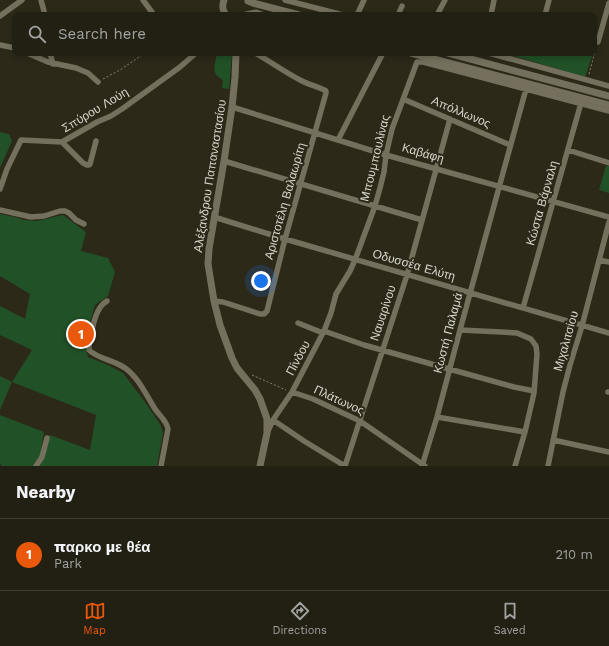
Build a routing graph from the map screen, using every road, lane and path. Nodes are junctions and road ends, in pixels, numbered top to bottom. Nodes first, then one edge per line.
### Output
1 (22, 0) edge
2 (42, 0) edge
3 (143, 0) edge
4 (224, 0) edge
5 (285, 0) edge
6 (364, 0) edge
7 (445, 0) edge
8 (494, 0) edge
9 (549, 0) edge
10 (248, 1) edge
11 (297, 1) edge
12 (609, 3) edge
13 (402, 6) dead end
14 (44, 12) edge
15 (152, 12) edge
16 (225, 12) edge
17 (247, 12) edge
18 (288, 12) edge
19 (333, 12) edge
20 (358, 12) edge
21 (399, 12) edge
22 (439, 12) edge
23 (492, 12) edge
24 (546, 12) edge
25 (0, 16) edge
26 (598, 42) joint
27 (0, 45) edge
28 (597, 45) edge
29 (12, 47) edge
30 (32, 56) edge
31 (51, 56) edge
32 (141, 56) edge
33 (193, 56) edge
34 (236, 56) edge
35 (260, 56) edge
36 (381, 56) edge
37 (423, 56) edge
38 (459, 56) edge
39 (500, 56) edge
40 (594, 56) edge
41 (53, 64) junction
42 (587, 80) junction
43 (98, 82) joint
44 (609, 86) edge
45 (526, 89) junction
46 (609, 96) edge
47 (403, 99) junction
48 (580, 103) junction
49 (609, 105) edge
50 (232, 107) junction
51 (609, 111) edge
52 (450, 119) junction
53 (315, 133) junction
54 (338, 140) junction
55 (96, 141) dead end
56 (62, 142) junction
57 (510, 145) junction
58 (568, 150) junction
59 (386, 154) junction
60 (224, 161) junction
61 (609, 163) edge
62 (436, 169) junction
63 (300, 184) junction
64 (499, 186) junction
65 (0, 188) edge
66 (553, 201) junction
67 (375, 206) junction
68 (0, 210) edge
69 (214, 217) junction
70 (609, 217) edge
71 (422, 220) junction
72 (609, 222) edge
73 (84, 224) dead end
74 (285, 239) junction
75 (355, 260) junction
76 (599, 260) junction
77 (609, 262) edge
78 (407, 275) junction
79 (470, 293) junction
80 (107, 301) dead end
81 (214, 301) junction
82 (524, 308) junction
83 (298, 323) dead end
84 (582, 326) junction
85 (460, 330) junction
86 (324, 332) junction
87 (609, 333) edge
88 (383, 350) junction
89 (449, 369) junction
90 (248, 374) dead end
91 (534, 391) junction
92 (292, 392) junction
93 (437, 417) junction
94 (273, 420) junction
95 (360, 421) junction
96 (525, 432) junction
97 (267, 433) junction
98 (47, 438) dead end
99 (552, 440) junction
100 (609, 452) edge
101 (36, 466) edge
102 (162, 466) edge
103 (260, 466) edge
104 (345, 466) edge
105 (423, 466) edge
106 (515, 466) edge
107 (548, 466) edge

1 - 25 street
2 - 14 street
3 - 15 street
4 - 16 street
5 - 11 street
6 - 20 street
7 - 22 street
8 - 23 street
9 - 24 street
10 - 17 street
10 - 18 street
11 - 19 street
12 - 26 street
13 - 21 street
26 - 28 path
27 - 29 street
30 - 41 street, Σπύρου Λούη
31 - 41 street
32 - 43 path
33 - 56 street, Σπύρου Λούη
34 - 50 street, Αλέξανδρου Παπαναστασίου
35 - 53 street, Αριστοτέλη Βαλαωρίτη
36 - 54 street
37 - 49 street
38 - 46 street
39 - 42 street
40 - 42 path
41 - 43 street, Σπύρου Λούη
42 - 44 street
45 - 47 street, Μπουμπουλίνας
45 - 48 street
45 - 57 street, Κωστή Παλαμά
47 - 52 street, Απόλλωνος
47 - 59 street, Μπουμπουλίνας
48 - 51 street
48 - 58 street, Κώστα Βάρναλη
50 - 53 street, Καβάφη
50 - 60 street, Αλέξανδρου Παπαναστασίου
52 - 57 street, Απόλλωνος
52 - 62 street, Ναυαρίνου
53 - 54 street, Καβάφη
53 - 63 street, Αριστοτέλη Βαλαωρίτη
54 - 59 street, Καβάφη
55 - 56 street
56 - 65 street
57 - 64 street, Κωστή Παλαμά
58 - 61 street
58 - 66 street, Κώστα Βάρναλη
59 - 62 street, Καβάφη
59 - 67 street, Μπουμπουλίνας
60 - 63 street
60 - 69 street, Αλέξανδρου Παπαναστασίου
62 - 64 street, Καβάφη
62 - 71 street, Ναυαρίνου
63 - 67 street
63 - 74 street, Αριστοτέλη Βαλαωρίτη
64 - 66 street, Καβάφη
64 - 79 street, Κωστή Παλαμά
66 - 70 street, Καβάφη
66 - 82 street, Κώστα Βάρναλη
67 - 71 street
67 - 75 street, Μπουμπουλίνας
68 - 73 street
69 - 74 street, Οδυσσέα Ελύτη
69 - 81 street, Αλέξανδρου Παπαναστασίου
71 - 78 street, Ναυαρίνου
72 - 76 street, Μιχαλιτσίου
74 - 75 street, Οδυσσέα Ελύτη
74 - 81 street, Αριστοτέλη Βαλαωρίτη
75 - 78 street, Οδυσσέα Ελύτη
75 - 86 street, Πίνδου
76 - 77 street
76 - 84 street, Μιχαλιτσίου
78 - 79 street, Οδυσσέα Ελύτη
78 - 88 street, Ναυαρίνου
79 - 82 street, Οδυσσέα Ελύτη
79 - 85 street, Κωστή Παλαμά
80 - 102 street
81 - 97 street, Αλέξανδρου Παπαναστασίου
82 - 84 street, Οδυσσέα Ελύτη
83 - 86 street
84 - 87 street, Οδυσσέα Ελύτη
84 - 99 street, Μιχαλιτσίου
85 - 89 street, Κωστή Παλαμά
85 - 91 street
86 - 88 street
86 - 92 street, Πίνδου
88 - 89 street
88 - 95 street, Ναυαρίνου
89 - 91 street
89 - 93 street, Κωστή Παλαμά
90 - 92 path
91 - 96 street
92 - 94 street, Πίνδου
92 - 95 street, Πλάτωνος
93 - 96 street
93 - 105 street, Κωστή Παλαμά
94 - 97 street, Πίνδου
94 - 104 street
95 - 104 street, Ναυαρίνου
95 - 105 street, Πλάτωνος
96 - 106 street
97 - 103 street, Πίνδου
98 - 101 street
99 - 100 street
99 - 107 street, Μιχαλιτσίου

